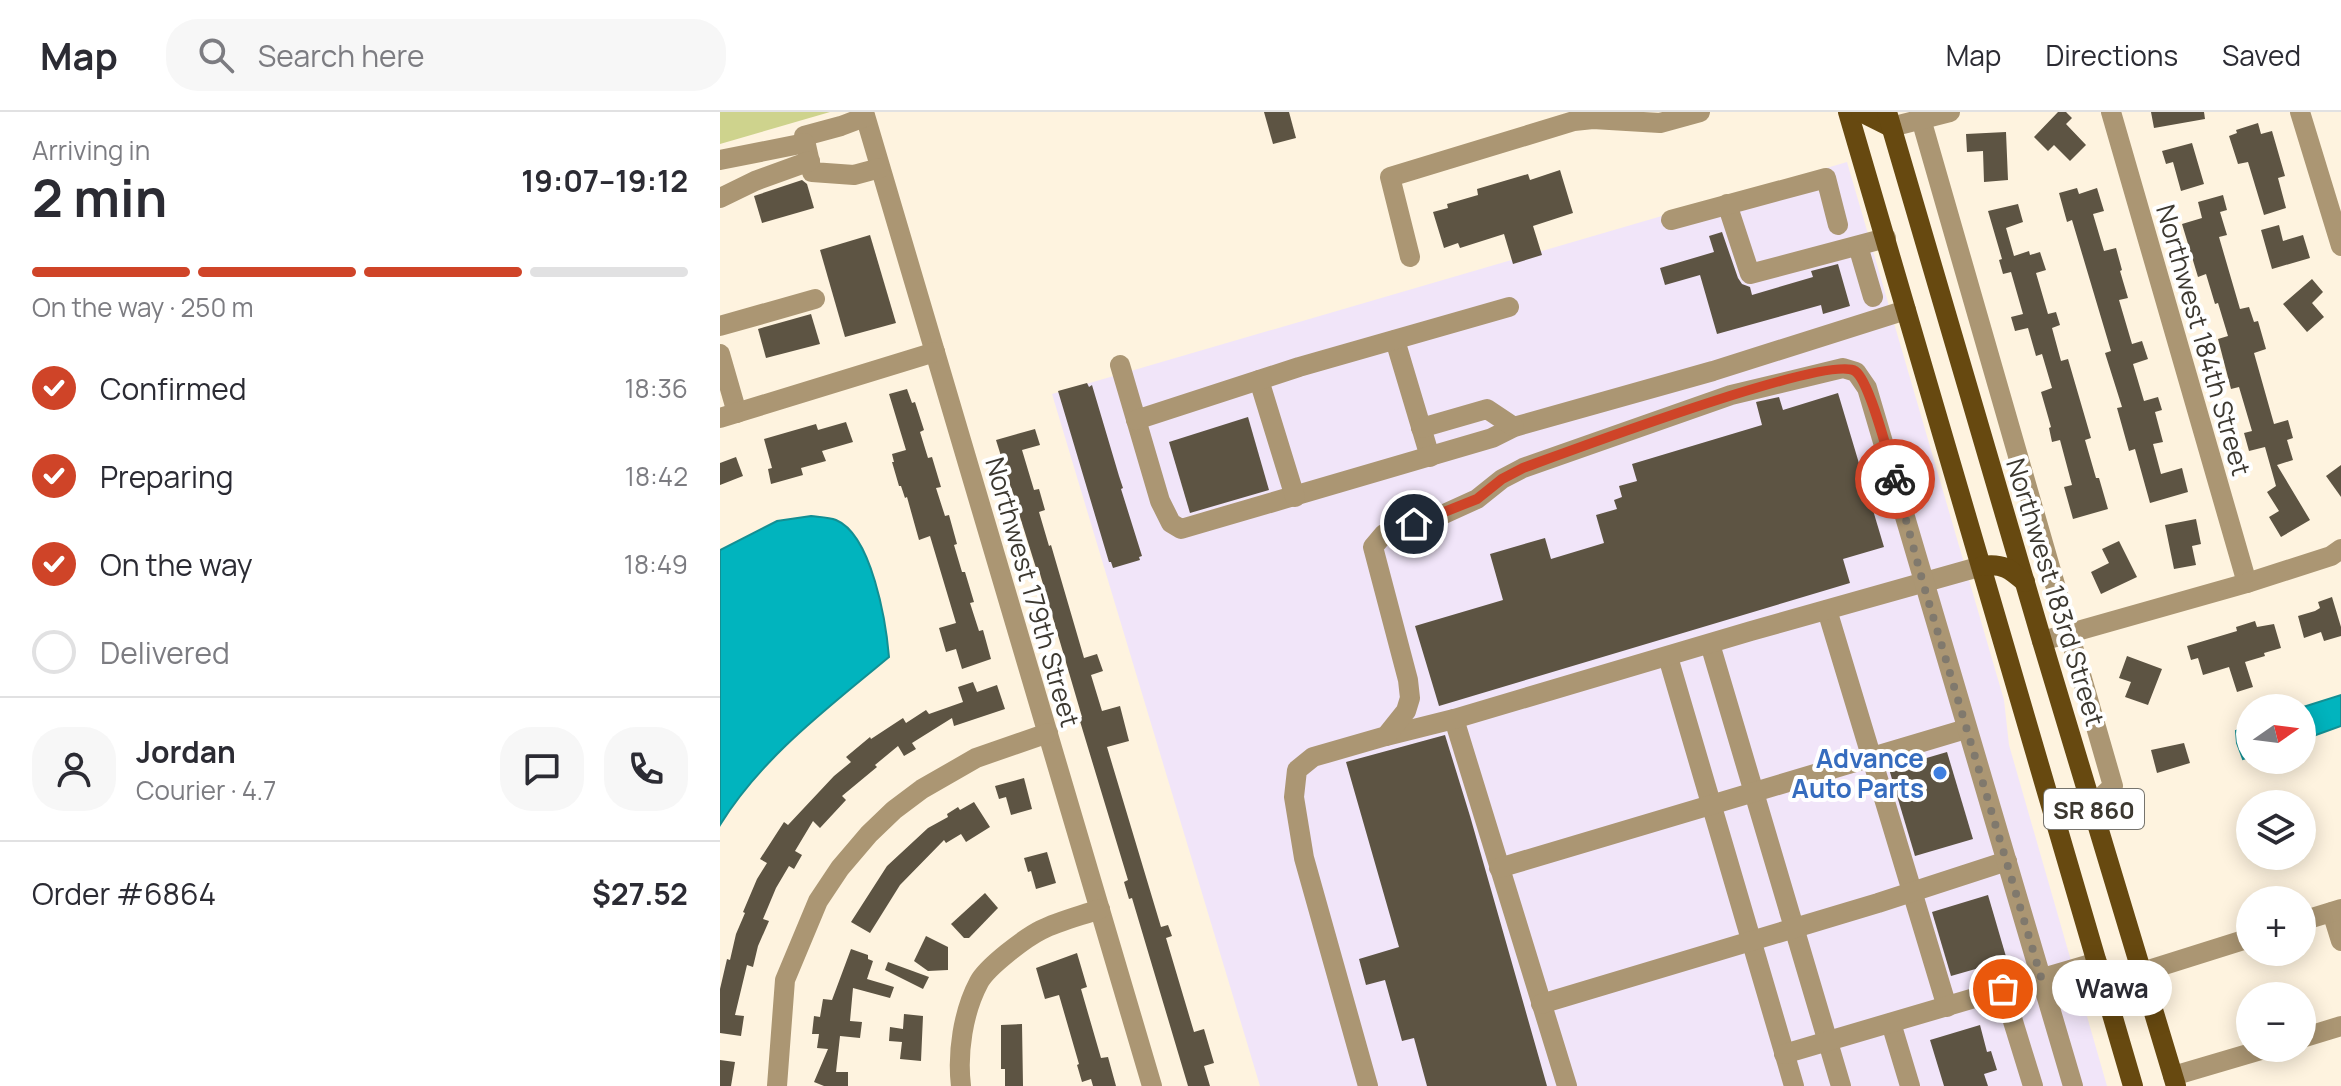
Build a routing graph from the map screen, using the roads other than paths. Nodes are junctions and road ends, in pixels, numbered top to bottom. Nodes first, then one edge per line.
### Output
1 (1700, 112) edge
2 (1848, 112) edge
3 (1861, 112) edge
4 (1950, 112) edge
5 (2111, 112) edge
6 (2300, 112) edge
7 (864, 114) edge
8 (1920, 116) edge
9 (1889, 120) edge
10 (808, 152) junction
11 (720, 160) edge
12 (880, 168) junction
13 (720, 198) edge
14 (1727, 204) junction
15 (1671, 220) dead end
16 (1838, 225) dead end
17 (1886, 238) junction
18 (1858, 246) junction
19 (2341, 246) edge
20 (1410, 257) dead end
21 (1873, 297) dead end
22 (815, 299) dead end
23 (1509, 307) dead end
24 (1906, 310) junction
25 (720, 326) edge
26 (1395, 340) junction
27 (935, 352) junction
28 (720, 354) edge
29 (1120, 365) dead end
30 (1259, 380) junction
31 (728, 416) edge
32 (1136, 420) junction
33 (1514, 427) junction
34 (1426, 443) junction
35 (1295, 497) junction
36 (2341, 549) edge
37 (1982, 566) junction
38 (2025, 582) junction
39 (1923, 583) junction
40 (2247, 583) junction
41 (1827, 610) junction
42 (2070, 633) junction
43 (2042, 641) junction
44 (1710, 644) junction
45 (1668, 657) junction
46 (1454, 719) junction
47 (1966, 729) junction
48 (1048, 733) junction
49 (1386, 736) junction
50 (1871, 756) junction
51 (1753, 791) junction
52 (1711, 804) junction
53 (2093, 805) junction
54 (2007, 861) junction
55 (1499, 868) junction
56 (1912, 891) junction
57 (1100, 909) junction
58 (2336, 910) edge
59 (2316, 916) edge
60 (1794, 927) junction
61 (1752, 941) junction
62 (2341, 941) edge
63 (2236, 942) edge
64 (2097, 962) junction
65 (2142, 972) junction
66 (2041, 977) junction
67 (2003, 989) junction
68 (1541, 1004) junction
69 (1947, 1007) junction
70 (1891, 1023) junction
71 (2341, 1026) edge
72 (2316, 1034) edge
73 (1828, 1042) junction
74 (1784, 1054) junction
75 (2236, 1059) edge
76 (2174, 1081) edge
77 (777, 1086) edge
78 (961, 1086) edge
79 (1152, 1086) edge
80 (1368, 1086) edge
81 (1567, 1086) edge
82 (1794, 1086) edge
83 (1841, 1086) edge
84 (1910, 1086) edge
85 (2033, 1086) edge
86 (2073, 1086) edge
87 (2133, 1086) edge

1 - 20 street
2 - 17 main road, SR 860
3 - 9 main road
4 - 8 street
5 - 40 street, Northwest 184th Street
6 - 19 street
7 - 10 street
7 - 12 street, Northwest 179th Street
8 - 9 street
8 - 42 street
9 - 38 main road, Northwest 183rd Street / SR 860
10 - 11 street
10 - 12 street
10 - 13 street
12 - 27 street, Northwest 179th Street
14 - 15 street
14 - 16 street
14 - 18 street
17 - 18 street
17 - 24 main road, SR 860
18 - 21 street
22 - 25 street
23 - 26 street
24 - 33 street
24 - 37 main road, SR 860
26 - 30 street
26 - 34 street
27 - 31 street
27 - 48 street, Northwest 179th Street
28 - 31 street
29 - 32 street
30 - 32 street
30 - 35 street
32 - 35 street
33 - 34 street
33 - 34 street
34 - 35 street
36 - 40 street
37 - 38 main road
37 - 39 street
37 - 64 main road, SR 860
38 - 43 main road, Northwest 183rd Street / SR 860
39 - 41 street
39 - 47 street
39 - 49 street
40 - 42 street
41 - 44 street
41 - 50 street
42 - 43 street
42 - 53 street
43 - 53 main road, Northwest 183rd Street / SR 860
44 - 45 street
44 - 51 street
45 - 46 street
45 - 52 street
46 - 49 street
46 - 55 street
47 - 50 street
47 - 54 street
48 - 57 street, Northwest 179th Street
48 - 77 street
49 - 80 street
50 - 51 street
50 - 56 street
51 - 52 street
51 - 60 street
52 - 55 street
52 - 61 street
53 - 65 main road, Northwest 183rd Street / SR 860
54 - 56 street
54 - 66 street
55 - 68 street
56 - 60 street
56 - 69 street
57 - 78 street
57 - 79 street, Northwest 179th Street
58 - 59 street
58 - 62 street
60 - 61 street
60 - 73 street
61 - 68 street
61 - 74 street
63 - 65 street
64 - 66 street
64 - 87 main road, SR 860
65 - 76 main road, Northwest 183rd Street / SR 860
66 - 67 street
66 - 86 street
67 - 69 street
67 - 85 street
68 - 81 street
69 - 70 street
70 - 73 street
70 - 84 street
71 - 72 street
73 - 74 street
73 - 83 street
74 - 82 street
75 - 76 street

